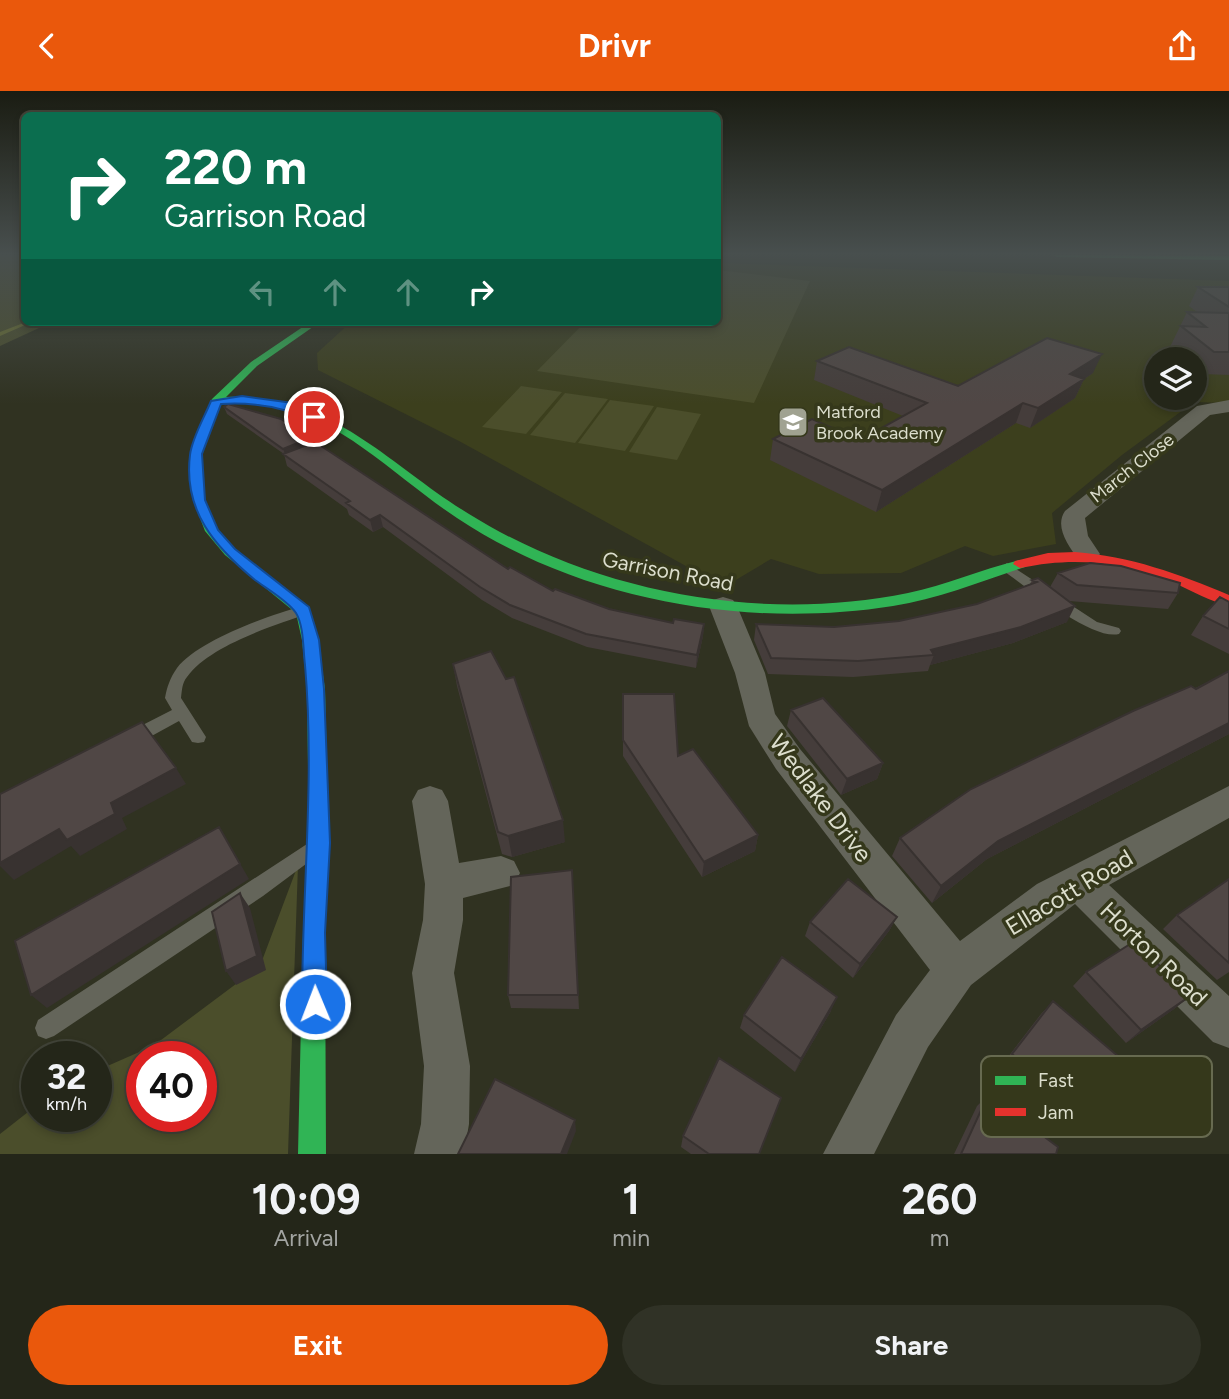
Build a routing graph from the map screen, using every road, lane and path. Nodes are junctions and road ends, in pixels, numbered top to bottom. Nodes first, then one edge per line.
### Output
1 (310, 326) edge
2 (216, 401) junction
3 (1229, 406) edge
4 (1087, 554) junction
5 (1007, 567) junction
6 (1229, 601) edge
7 (723, 606) junction
8 (303, 611) junction
9 (1114, 631) dead end
10 (182, 712) junction
11 (198, 737) dead end
12 (117, 746) edge
13 (430, 801) dead end
14 (1229, 801) edge
15 (319, 843) junction
16 (501, 873) dead end
17 (1079, 882) junction
18 (444, 884) junction
19 (956, 970) junction
20 (1229, 1026) edge
21 (46, 1028) dead end
22 (312, 1154) edge
23 (439, 1154) edge
24 (848, 1154) edge

1 - 2 main road
2 - 7 main road, Garrison Road
2 - 8 main road
3 - 4 street, March Close
4 - 5 main road, Garrison Road
4 - 6 main road, Garrison Road
5 - 7 main road, Garrison Road
5 - 9 lane
7 - 19 street, Wedlake Drive
8 - 10 lane
8 - 15 main road
10 - 11 lane
10 - 12 lane
13 - 18 street
14 - 17 street, Ellacott Road
15 - 21 lane
15 - 22 main road
16 - 18 street
17 - 19 street, Ellacott Road
17 - 20 street, Horton Road
18 - 23 street
19 - 24 street, Ellacott Road

